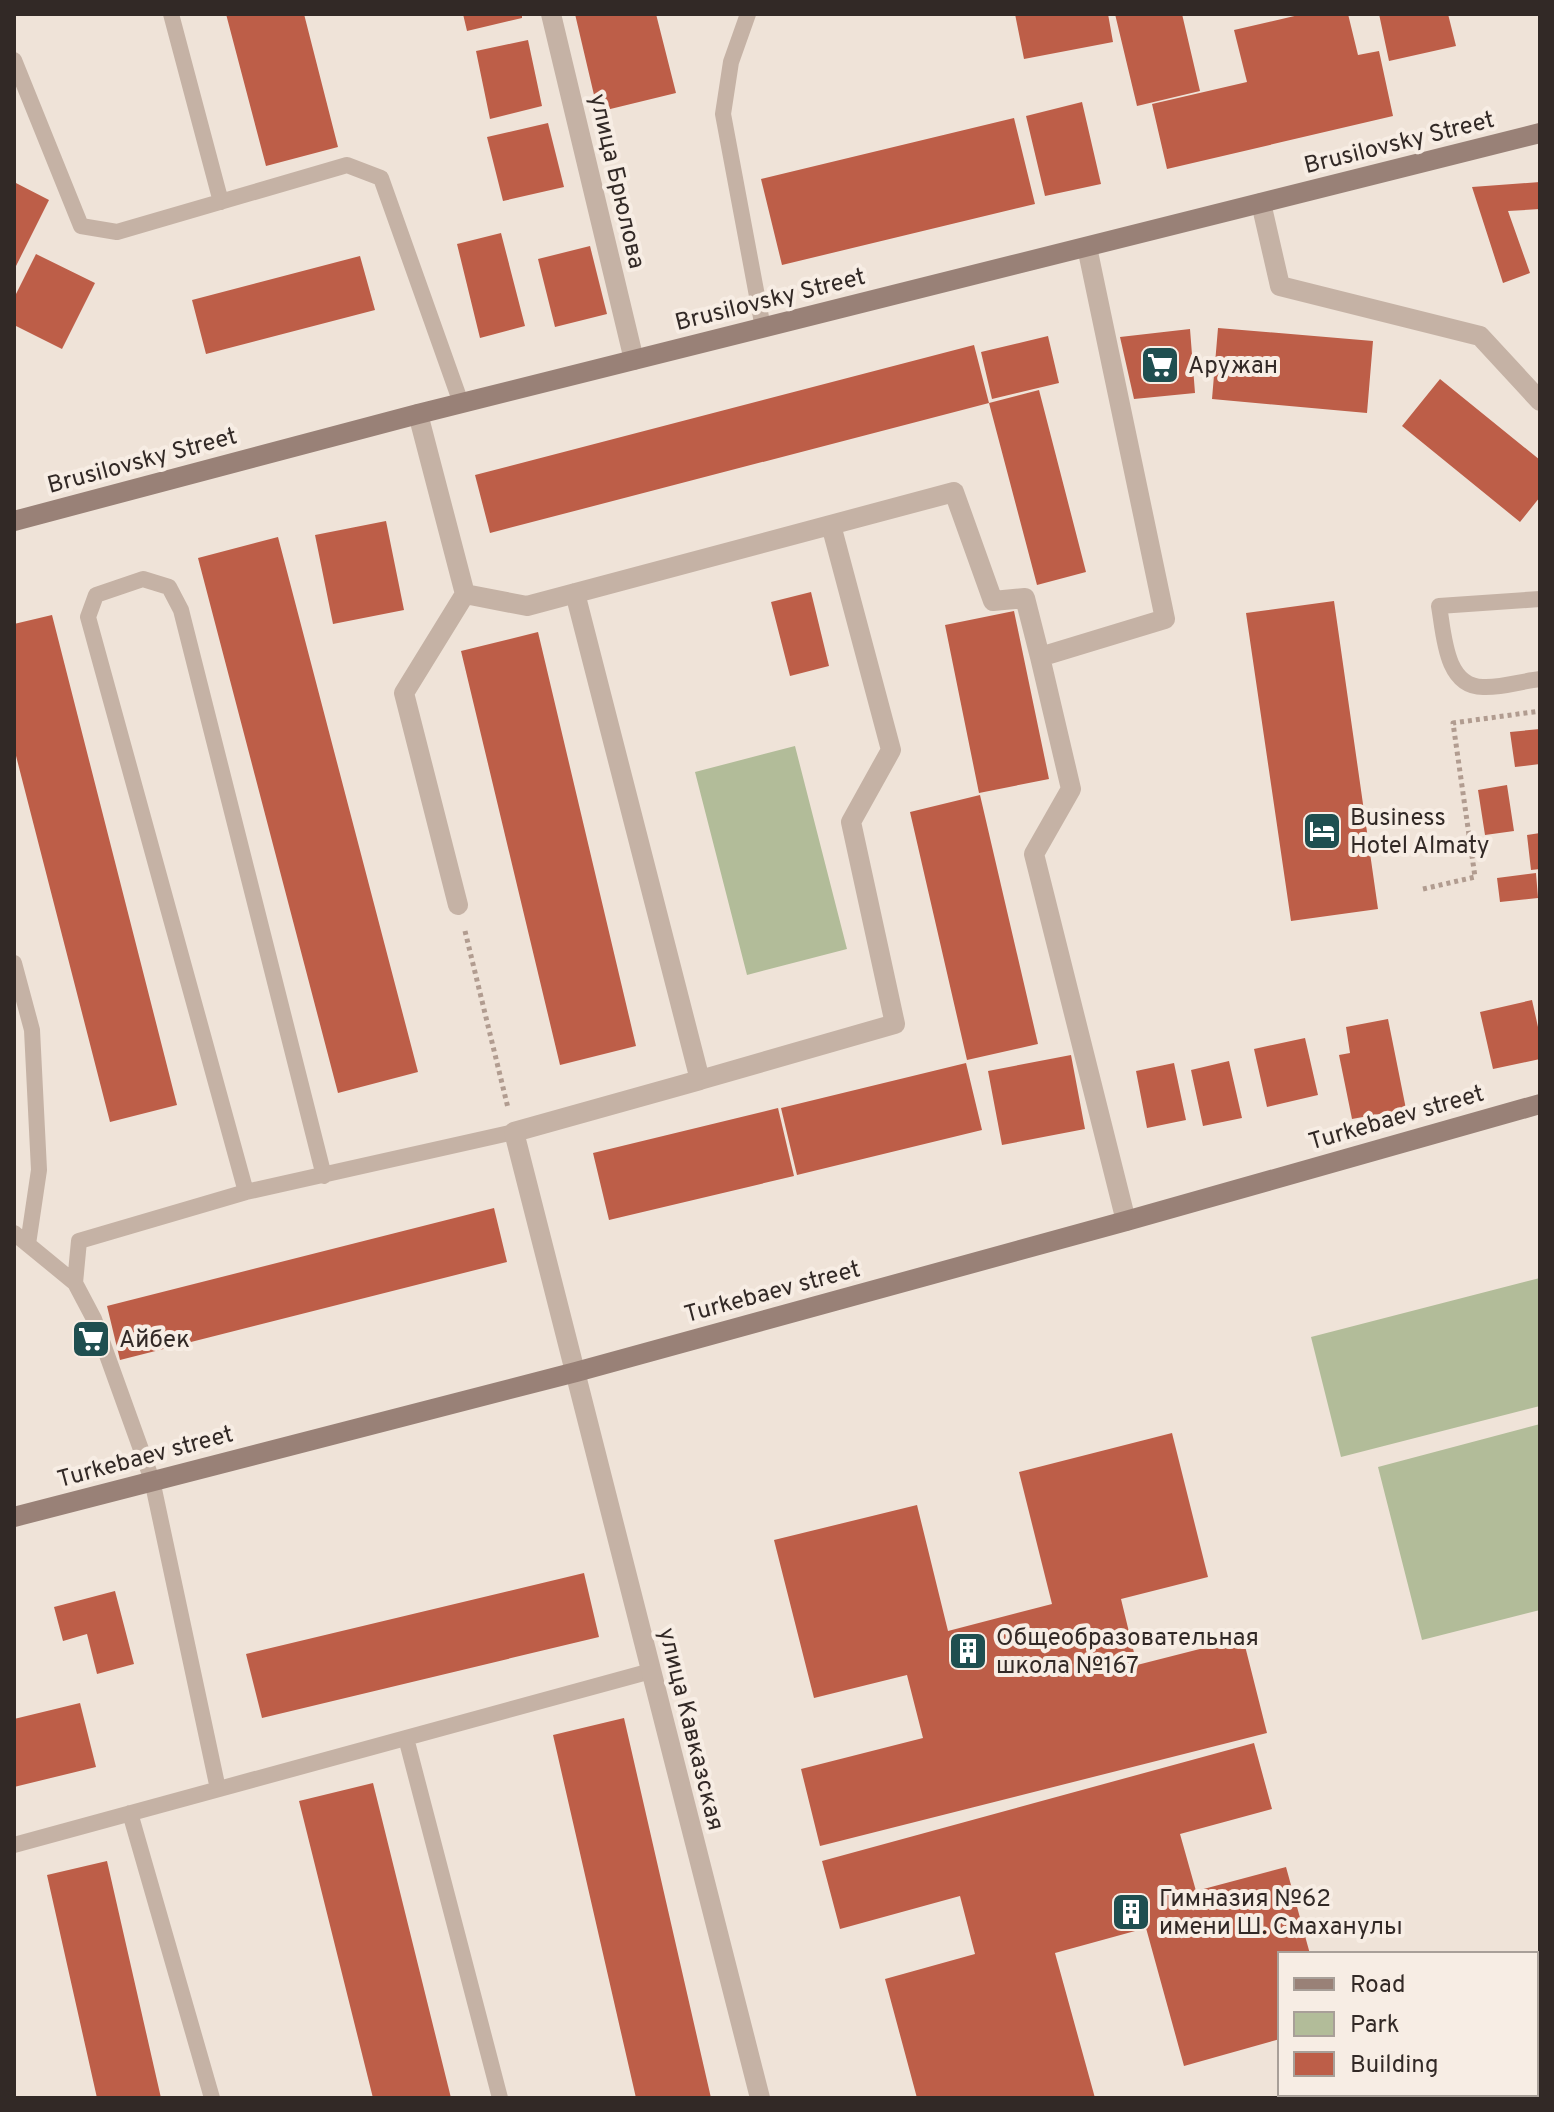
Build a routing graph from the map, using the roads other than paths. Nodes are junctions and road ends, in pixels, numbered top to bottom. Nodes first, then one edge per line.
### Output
1 (171, 14) edge
2 (551, 14) edge
3 (748, 14) edge
4 (14, 60) edge
5 (1540, 133) edge
6 (221, 202) junction
7 (1261, 203) junction
8 (1087, 247) junction
9 (763, 328) junction
10 (634, 360) junction
11 (1540, 401) edge
12 (461, 403) junction
13 (418, 414) junction
14 (14, 521) edge
15 (831, 525) junction
16 (575, 593) junction
17 (465, 594) junction
18 (1540, 599) edge
19 (1040, 657) junction
20 (1540, 679) edge
21 (458, 905) road end
22 (14, 963) edge
23 (700, 1080) junction
24 (1540, 1104) edge
25 (514, 1132) junction
26 (324, 1176) junction
27 (246, 1192) junction
28 (1126, 1221) junction
29 (14, 1233) edge
30 (28, 1244) junction
31 (75, 1283) junction
32 (576, 1372) junction
33 (152, 1480) junction
34 (14, 1517) edge
35 (651, 1671) junction
36 (406, 1738) junction
37 (218, 1789) junction
38 (130, 1813) junction
39 (14, 1845) edge
40 (212, 2098) edge
41 (500, 2098) edge
42 (760, 2098) edge

1 - 6 lane
2 - 10 street, улица Брюлова
3 - 9 lane
4 - 6 lane
5 - 7 street, Brusilovsky Street
6 - 12 lane
7 - 8 street, Brusilovsky Street
7 - 11 street
8 - 9 street, Brusilovsky Street
8 - 19 street
9 - 10 street, Brusilovsky Street
10 - 12 street, Brusilovsky Street
12 - 13 street, Brusilovsky Street
13 - 14 street, Brusilovsky Street
13 - 17 street
15 - 16 street
15 - 19 street
15 - 23 street
16 - 17 street
16 - 23 street
17 - 21 street
18 - 20 lane
19 - 28 street
22 - 30 lane
23 - 25 street
24 - 28 street, Turkebaev street
25 - 26 lane
25 - 32 street, улица Кавказская
26 - 27 lane
26 - 27 lane
27 - 31 lane
28 - 32 street, Turkebaev street
29 - 30 lane
30 - 31 lane
31 - 33 lane
32 - 33 street, Turkebaev street
32 - 35 street, улица Кавказская
33 - 34 street, Turkebaev street
33 - 37 lane
35 - 36 lane
35 - 42 street, улица Кавказская
36 - 37 lane
36 - 41 lane
37 - 38 lane
38 - 39 lane
38 - 40 lane

